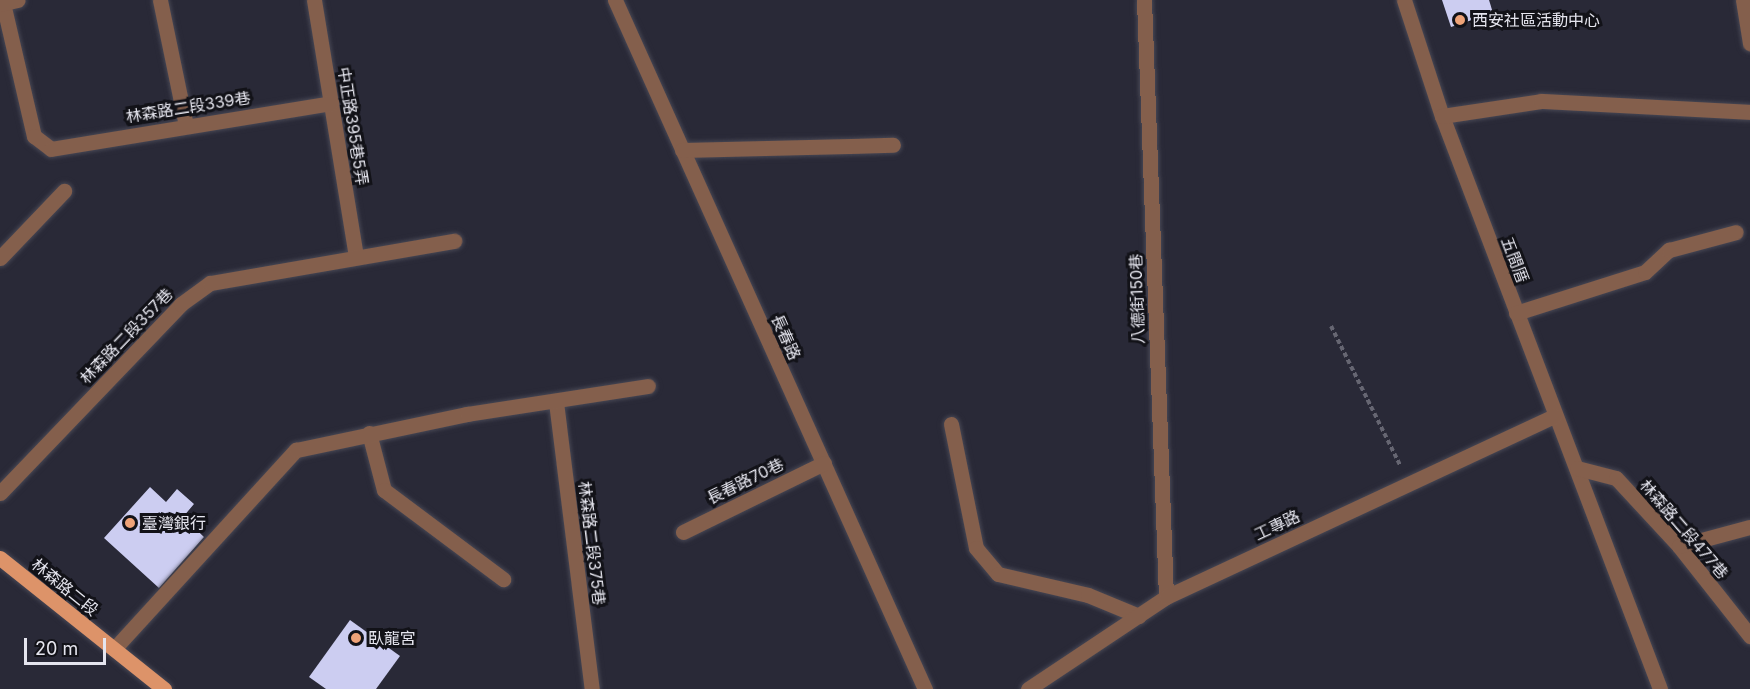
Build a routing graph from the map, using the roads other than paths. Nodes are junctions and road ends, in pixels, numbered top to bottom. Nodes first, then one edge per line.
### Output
1 (160, 0) edge
2 (315, 0) edge
3 (615, 0) edge
4 (1143, 0) edge
5 (1404, 0) edge
6 (1743, 0) edge
7 (7, 2) edge
8 (1750, 43) edge
9 (331, 103) junction
10 (1750, 112) edge
11 (1442, 116) junction
12 (186, 125) junction
13 (893, 145) dead end
14 (682, 150) junction
15 (64, 191) dead end
16 (1737, 232) dead end
17 (454, 241) dead end
18 (356, 257) junction
19 (0, 258) edge
20 (1516, 313) junction
21 (648, 386) dead end
22 (556, 402) junction
23 (1555, 416) junction
24 (951, 424) dead end
25 (369, 433) junction
26 (824, 463) junction
27 (1577, 468) junction
28 (0, 493) edge
29 (1750, 526) edge
30 (683, 532) dead end
31 (1679, 546) junction
32 (0, 558) edge
33 (503, 579) dead end
34 (1166, 597) junction
35 (1138, 615) junction
36 (1750, 636) edge
37 (114, 649) junction
38 (164, 689) edge
39 (592, 689) edge
40 (925, 689) edge
41 (1028, 689) edge
42 (1660, 689) edge

1 - 12 street
2 - 9 street, 中正路395巷5弄
3 - 14 street, 長春路
4 - 34 street, 八德街150巷
5 - 11 street, 五間厝
6 - 8 street
7 - 12 street, 林森路二段339巷
9 - 12 street, 林森路二段339巷
9 - 18 street, 中正路395巷5弄
10 - 11 street
11 - 20 street, 五間厝
13 - 14 street
14 - 26 street, 長春路
15 - 19 street
16 - 20 street
17 - 18 street, 林森路二段357巷
18 - 28 street, 林森路二段357巷
20 - 23 street, 五間厝
21 - 22 street
22 - 25 street
22 - 39 street, 林森路二段375巷
23 - 27 street
23 - 34 street, 工專路
24 - 35 street
25 - 33 street
25 - 37 street
26 - 30 street, 長春路70巷
26 - 40 street, 長春路
27 - 31 street, 林森路二段477巷
27 - 42 street
29 - 31 street
31 - 36 street, 林森路二段477巷
32 - 37 main road, 林森路二段
34 - 35 street, 工專路
35 - 41 street, 工專路
37 - 38 main road, 林森路二段

